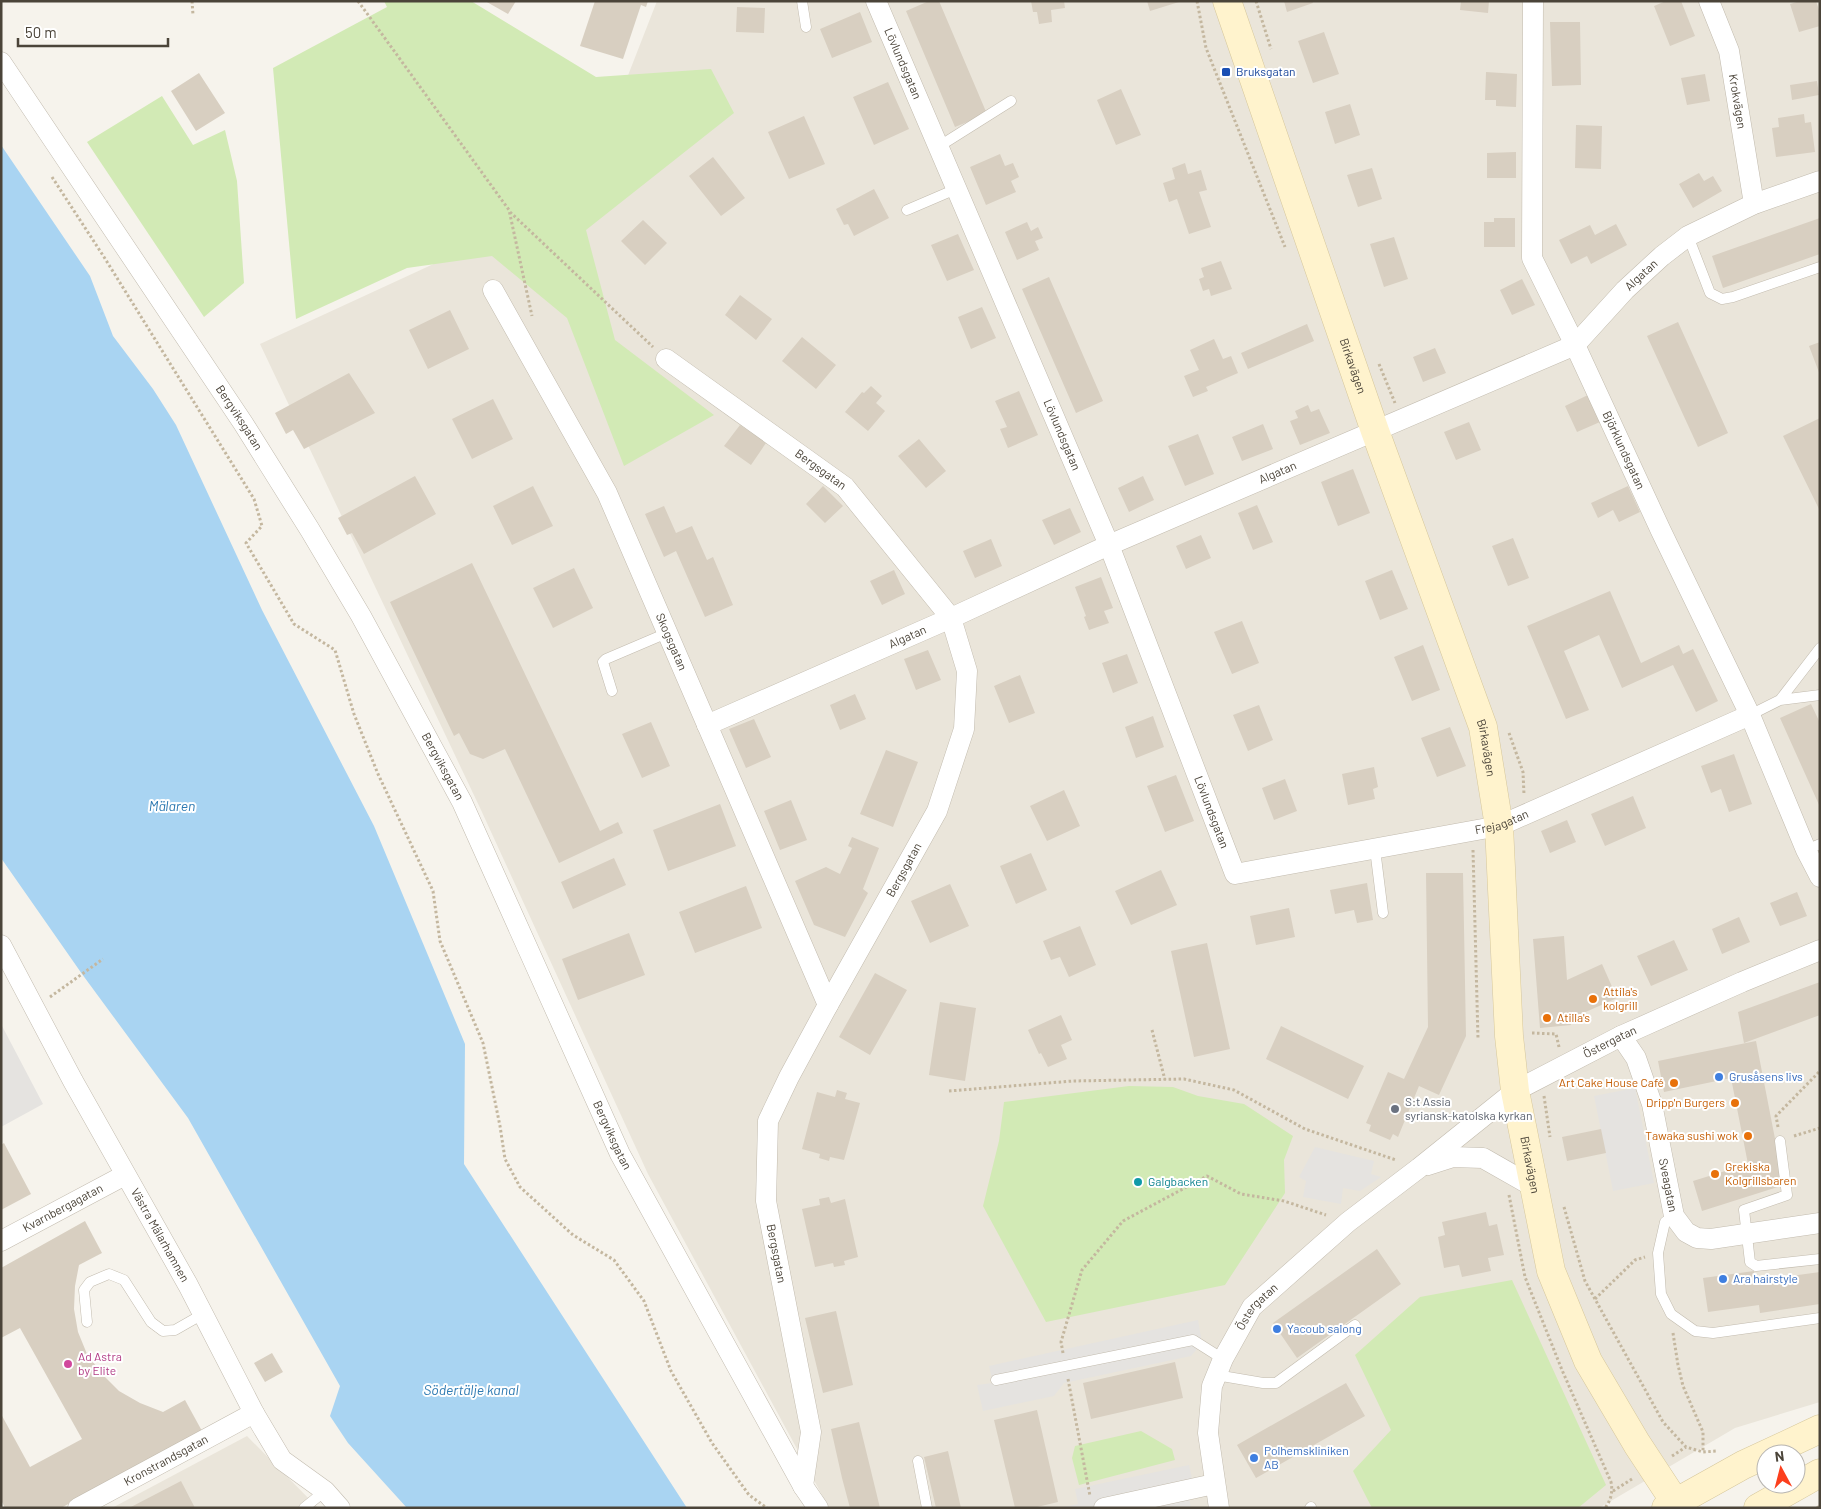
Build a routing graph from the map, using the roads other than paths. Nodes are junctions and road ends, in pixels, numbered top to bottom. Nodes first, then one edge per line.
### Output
1 (802, 1) edge
2 (876, 1) edge
3 (1227, 1) edge
4 (1533, 1) edge
5 (1709, 1) edge
6 (806, 27) dead end
7 (1, 62) edge
8 (1011, 101) dead end
9 (938, 147) junction
10 (1820, 181) edge
11 (956, 189) junction
12 (1754, 204) junction
13 (908, 210) dead end
14 (1688, 236) junction
15 (1820, 268) edge
16 (493, 290) dead end
17 (1575, 345) junction
18 (666, 359) road end
19 (1375, 431) junction
20 (1108, 545) junction
21 (951, 618) junction
22 (667, 633) junction
23 (1820, 648) edge
24 (612, 691) dead end
25 (1820, 694) edge
26 (1780, 700) junction
27 (1750, 715) junction
28 (707, 725) junction
29 (1498, 826) junction
30 (1813, 847) edge
31 (1375, 849) junction
32 (1235, 874) joint
33 (1820, 877) edge
34 (1383, 913) dead end
35 (1, 945) edge
36 (1820, 950) edge
37 (828, 1005) junction
38 (1621, 1036) junction
39 (1515, 1091) junction
40 (1780, 1141) road end
41 (1419, 1168) junction
42 (125, 1175) junction
43 (1534, 1187) junction
44 (1674, 1216) junction
45 (1820, 1223) edge
46 (1746, 1234) junction
47 (1, 1242) edge
48 (1820, 1259) edge
49 (203, 1314) junction
50 (1820, 1318) edge
51 (87, 1322) dead end
52 (1355, 1325) dead end
53 (1220, 1367) junction
54 (996, 1380) dead end
55 (254, 1413) junction
56 (1820, 1429) edge
57 (918, 1461) dead end
58 (1820, 1473) edge
59 (1214, 1484) junction
60 (803, 1486) junction
61 (325, 1491) junction
62 (1097, 1503) edge
63 (1673, 1506) edge
64 (78, 1508) edge
65 (304, 1508) edge
66 (340, 1508) edge
67 (818, 1508) edge
68 (927, 1508) edge
69 (1219, 1508) edge
70 (1758, 1508) edge

1 - 6 lane
2 - 9 street, Lövlundsgatan
3 - 19 street, Birkavägen
4 - 17 street, Björklundsgatan
5 - 12 street, Krokvägen
7 - 60 street, Bergviksgatan
8 - 9 lane
9 - 11 street, Lövlundsgatan
10 - 12 street, Algatan
11 - 13 lane
11 - 20 street, Lövlundsgatan
12 - 14 street, Algatan
14 - 15 lane
14 - 17 street, Algatan
16 - 22 street, Skogsgatan
17 - 19 street, Algatan
17 - 27 street, Björklundsgatan
18 - 21 street, Bergsgatan
19 - 20 street, Algatan
19 - 29 street, Birkavägen
20 - 21 street, Algatan
20 - 32 street, Lövlundsgatan
21 - 28 street, Algatan
21 - 37 street, Bergsgatan
22 - 24 lane
22 - 28 street, Skogsgatan
23 - 26 lane
25 - 26 lane
26 - 27 lane
27 - 29 street, Frejagatan
27 - 30 street, Björklundsgatan
28 - 37 street, Skogsgatan
29 - 31 street, Frejagatan
29 - 39 street, Birkavägen
30 - 33 street, Björklundsgatan
31 - 32 street, Frejagatan
31 - 34 lane
35 - 42 street, Västra Mälarhamnen
36 - 38 street, Östergatan
37 - 60 street, Bergsgatan
38 - 39 street, Östergatan
38 - 44 street, Sveagatan
39 - 41 street, Östergatan
39 - 43 street, Birkavägen
40 - 46 lane
41 - 43 street, Östergatan
41 - 53 street, Östergatan
42 - 47 street, Kvarnbergagatan
42 - 49 street, Västra Mälarhamnen
43 - 63 street, Birkavägen
44 - 46 street, Sveagatan
44 - 50 lane
45 - 46 street, Sveagatan
46 - 48 lane
49 - 51 lane
49 - 55 street, Västra Mälarhamnen
52 - 53 lane
53 - 54 lane
53 - 59 street, Östergatan
55 - 61 street, Västra Mälarhamnen
55 - 64 street, Kronstrandsgatan
56 - 63 street
57 - 68 lane
58 - 70 street
59 - 62 street
59 - 69 street, Östergatan
60 - 67 street, Bergviksgatan
61 - 65 lane
61 - 66 street, Västra Mälarhamnen

